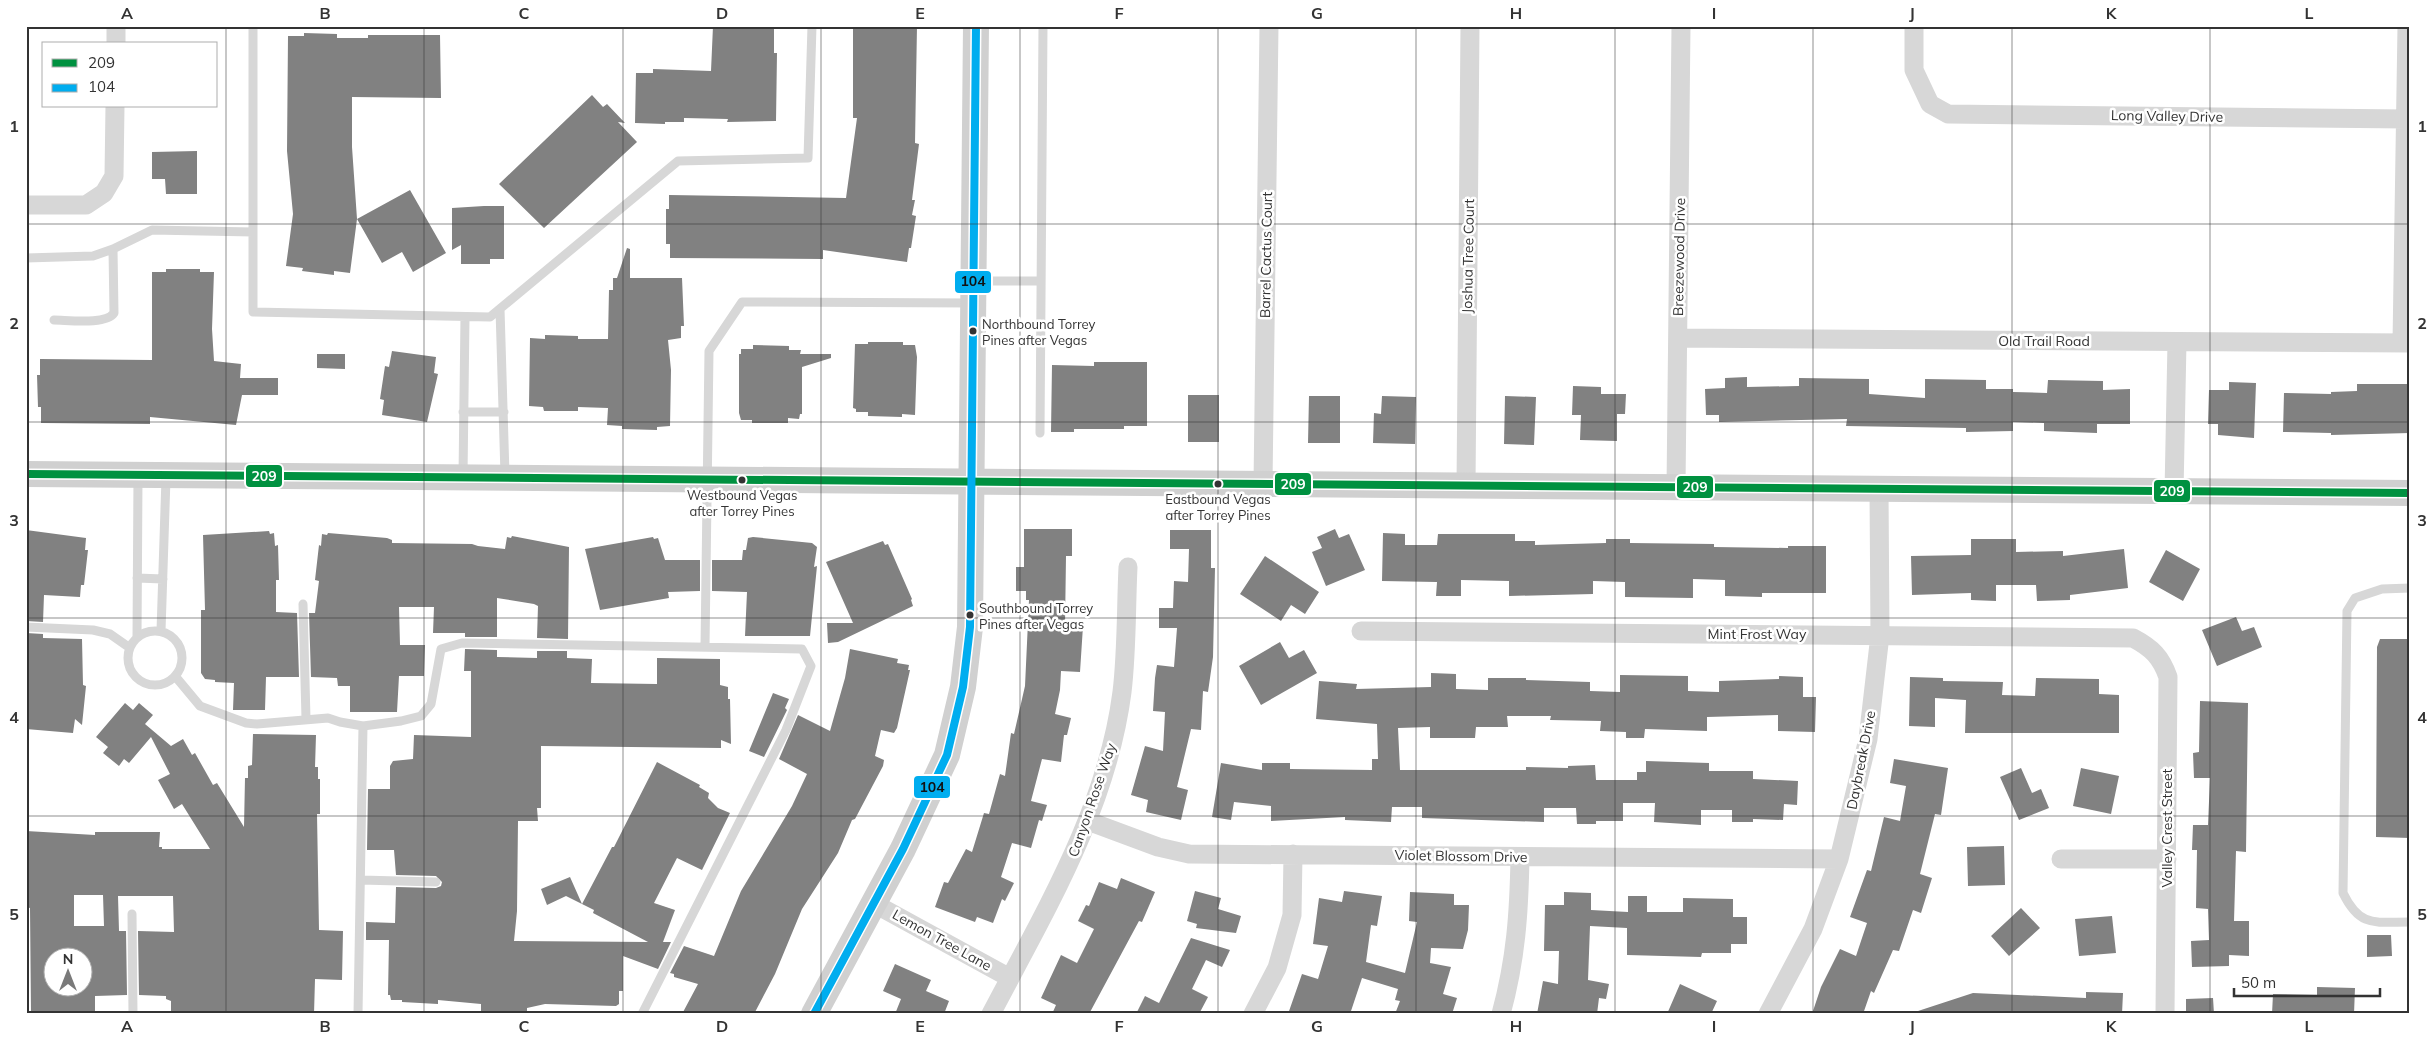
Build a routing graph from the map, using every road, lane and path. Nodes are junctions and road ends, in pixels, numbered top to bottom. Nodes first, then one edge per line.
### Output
1 (116, 26) edge
2 (253, 26) edge
3 (812, 26) edge
4 (976, 26) edge
5 (1043, 26) edge
6 (1269, 26) edge
7 (1470, 26) edge
8 (1681, 26) edge
9 (1914, 26) edge
10 (2407, 26) edge
11 (116, 42) edge
12 (115, 108) edge
13 (2406, 119) junction
14 (26, 205) edge
15 (253, 232) junction
16 (113, 249) junction
17 (26, 258) edge
18 (1041, 281) junction
19 (972, 292) junction
20 (500, 309) junction
21 (465, 317) junction
22 (54, 320) dead end
23 (1678, 338) junction
24 (2177, 342) junction
25 (2406, 343) edge
26 (464, 412) junction
27 (504, 412) junction
28 (1040, 433) dead end
29 (26, 474) edge
30 (138, 475) junction
31 (166, 475) junction
32 (464, 478) junction
33 (505, 478) junction
34 (707, 480) junction
35 (971, 482) junction
36 (1263, 484) junction
37 (1466, 486) junction
38 (1676, 488) junction
39 (1879, 489) junction
40 (2174, 492) junction
41 (2410, 494) edge
42 (1128, 567) dead end
43 (137, 578) junction
44 (163, 579) junction
45 (2410, 588) edge
46 (303, 604) dead end
47 (26, 627) edge
48 (161, 631) junction
49 (1361, 631) dead end
50 (1880, 635) junction
51 (137, 638) junction
52 (705, 647) junction
53 (2150, 647) joint
54 (130, 648) junction
55 (175, 676) junction
56 (306, 719) junction
57 (363, 726) junction
58 (1088, 821) junction
59 (1294, 854) junction
60 (1520, 857) junction
61 (2061, 858) dead end
62 (2167, 859) junction
63 (1839, 860) junction
64 (361, 880) junction
65 (436, 882) dead end
66 (873, 903) junction
67 (132, 914) dead end
68 (2410, 922) edge
69 (1010, 978) junction
70 (134, 1014) edge
71 (358, 1014) edge
72 (642, 1014) edge
73 (814, 1014) edge
74 (991, 1014) edge
75 (1253, 1014) edge
76 (1501, 1014) edge
77 (1768, 1014) edge
78 (2166, 1014) edge

1 - 11 street
2 - 15 lane
3 - 20 lane
4 - 19 main road
5 - 18 lane
6 - 36 street, Barrel Cactus Court
7 - 37 street, Joshua Tree Court
8 - 23 street, Breezewood Drive
9 - 13 street, Long Valley Drive
10 - 13 street
12 - 14 street
13 - 25 street
15 - 16 lane
15 - 21 lane
16 - 17 lane
16 - 22 lane
18 - 19 lane
18 - 28 lane
19 - 34 lane
19 - 35 main road
20 - 21 lane
20 - 27 lane
21 - 26 lane
23 - 24 street, Old Trail Road
23 - 38 street, Breezewood Drive
24 - 25 street, Old Trail Road
24 - 40 street
26 - 27 lane
26 - 32 lane
27 - 33 lane
29 - 30 main road
30 - 31 main road
30 - 43 lane
31 - 32 main road
31 - 44 lane
32 - 33 main road
33 - 34 main road
34 - 35 main road
34 - 52 lane
35 - 36 main road
35 - 66 main road
36 - 37 main road
37 - 38 main road
38 - 39 main road
39 - 40 main road
39 - 50 street, Daybreak Drive
40 - 41 main road
42 - 58 street, Canyon Rose Way
43 - 44 lane
43 - 51 lane
44 - 48 lane
45 - 68 lane
46 - 56 lane
47 - 54 lane
48 - 51 lane
48 - 55 lane
49 - 50 street, Mint Frost Way
50 - 53 street, Mint Frost Way
50 - 63 street, Daybreak Drive
51 - 54 lane
52 - 57 lane
52 - 72 lane
53 - 62 street, Valley Crest Street
54 - 55 lane
55 - 56 lane
56 - 57 lane
57 - 64 lane
58 - 59 street, Violet Blossom Drive
58 - 69 street, Canyon Rose Way
59 - 60 street, Violet Blossom Drive
59 - 75 street
60 - 63 street, Violet Blossom Drive
60 - 76 street
61 - 62 street
62 - 78 street, Valley Crest Street
63 - 77 street, Daybreak Drive
64 - 65 lane
64 - 71 lane
66 - 69 street, Lemon Tree Lane
66 - 73 main road
67 - 70 lane
69 - 74 street, Canyon Rose Way

